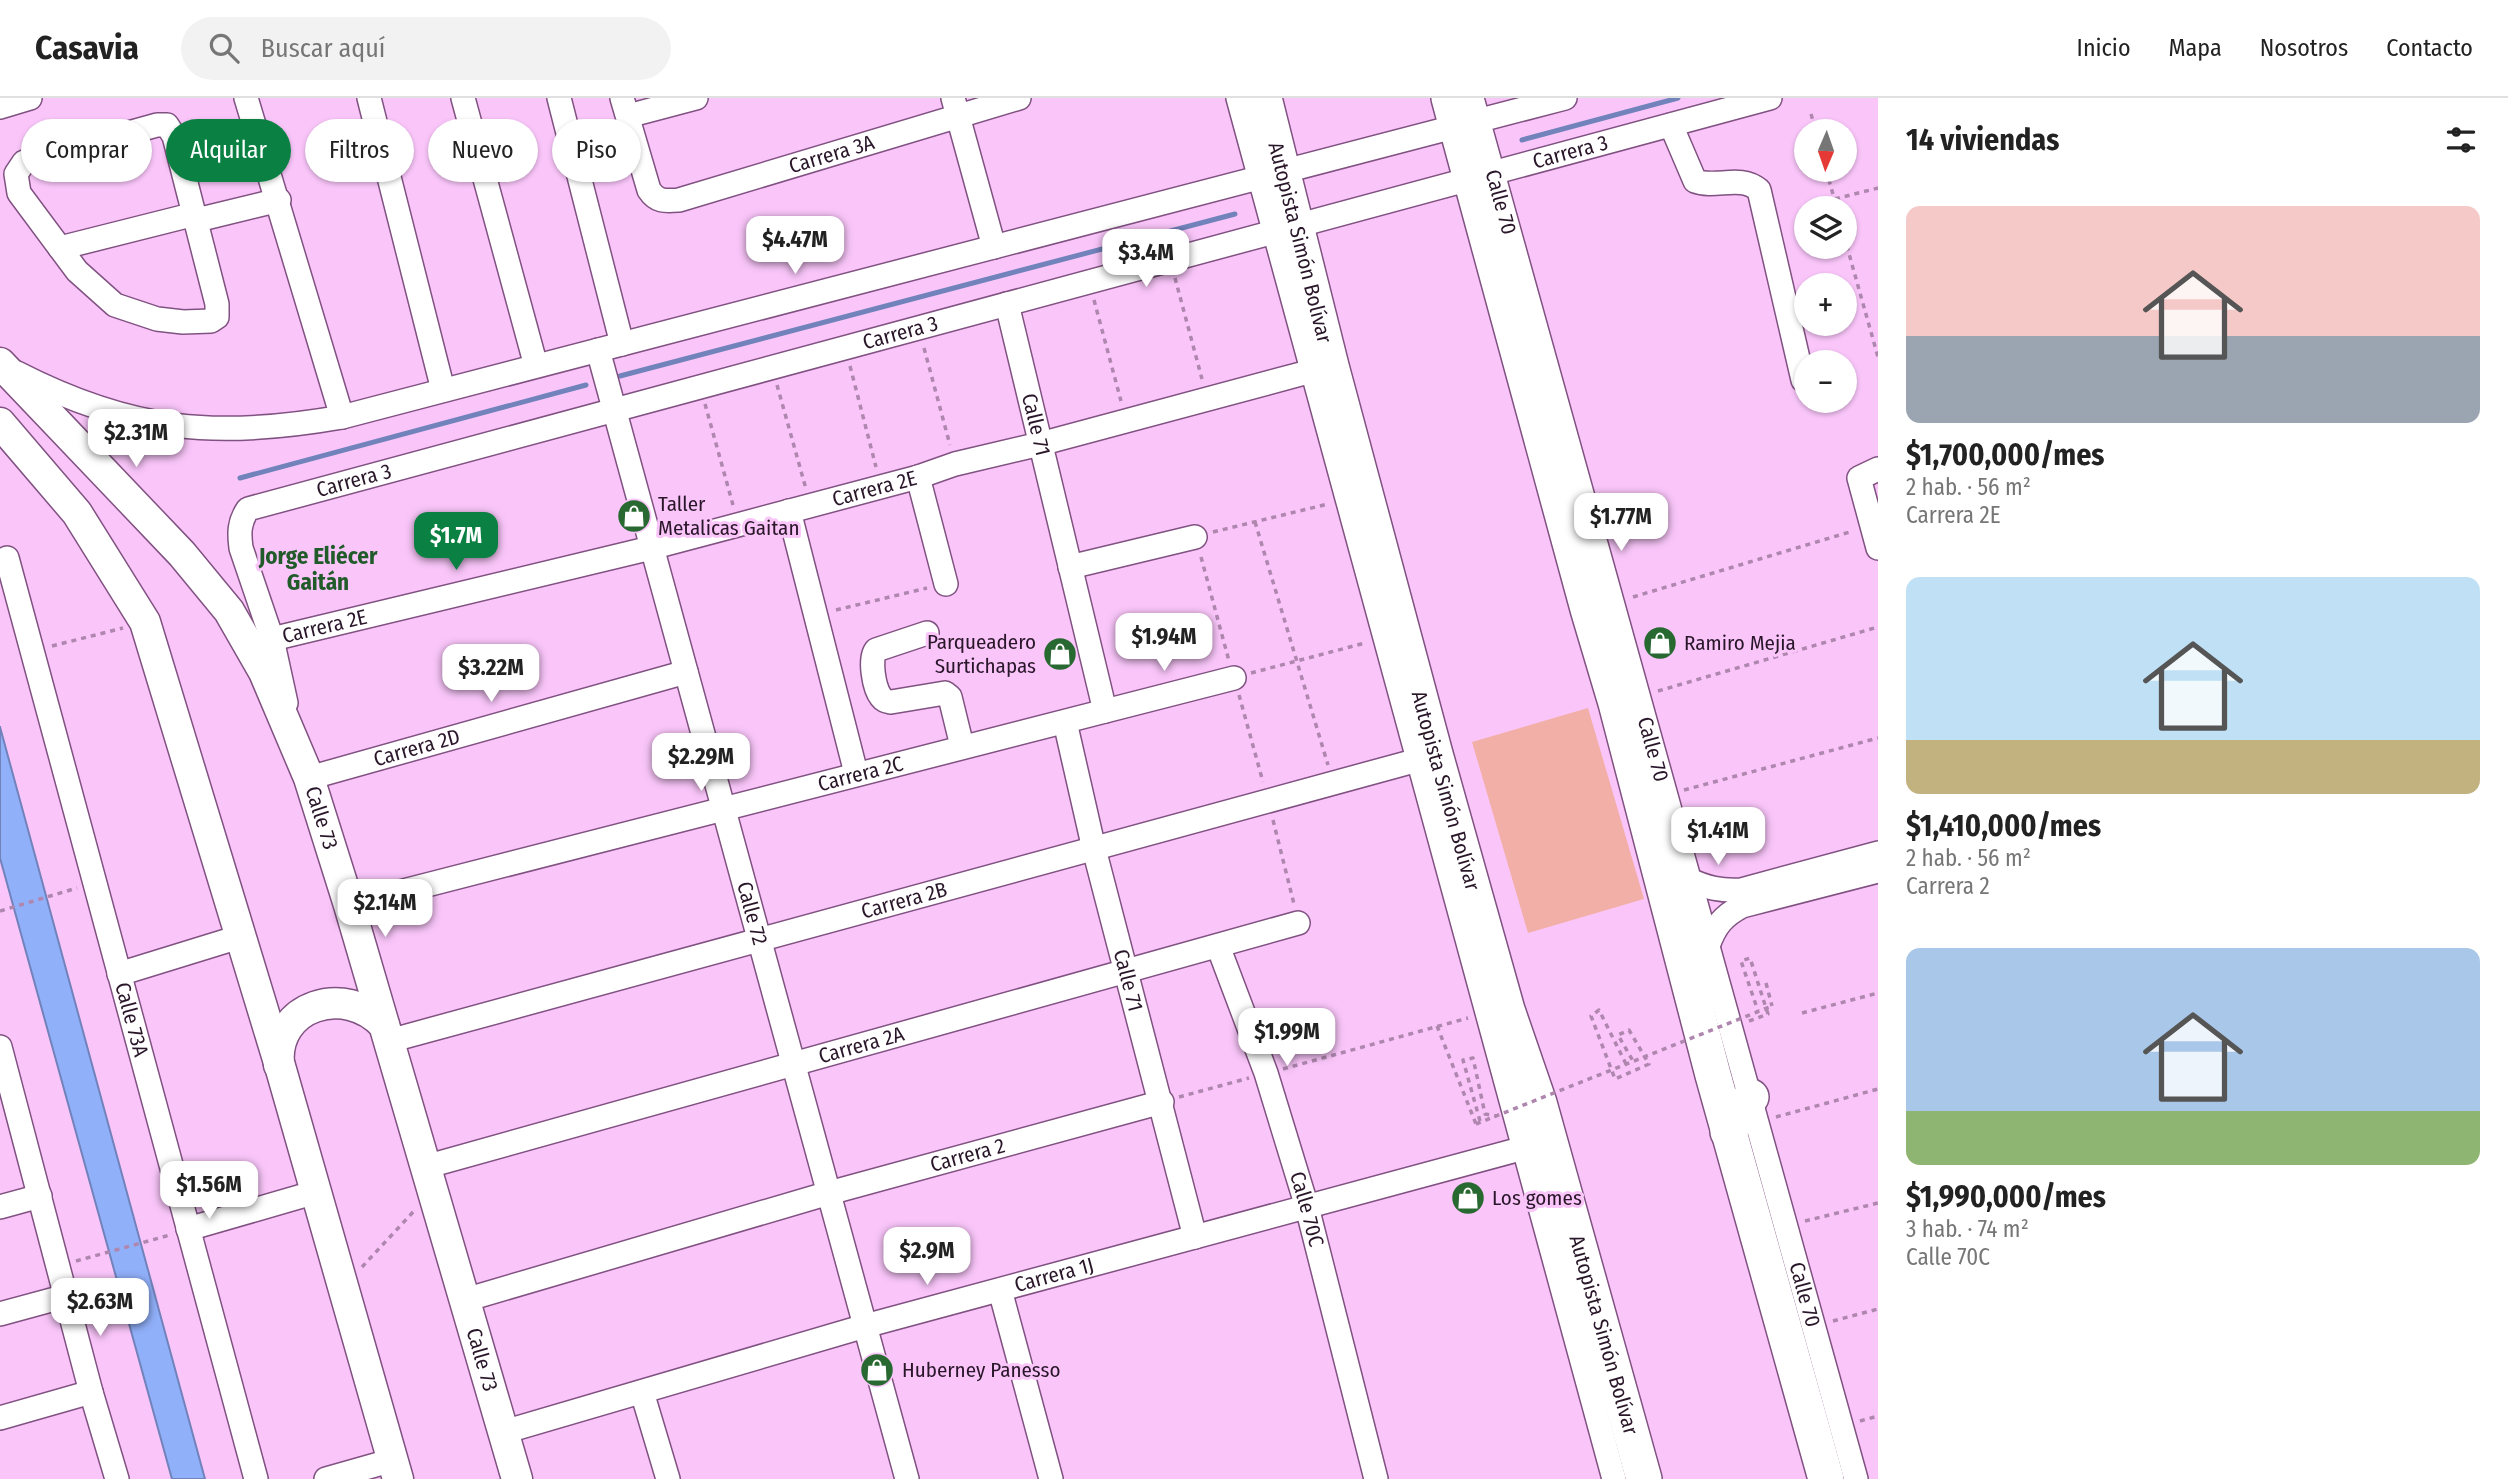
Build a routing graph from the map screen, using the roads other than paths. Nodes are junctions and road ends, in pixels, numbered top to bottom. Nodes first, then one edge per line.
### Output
1 (30, 98) edge
2 (246, 98) edge
3 (369, 98) edge
4 (463, 98) edge
5 (559, 98) edge
6 (696, 98) edge
7 (1019, 98) edge
8 (1238, 98) edge
9 (1264, 98) edge
10 (1273, 98) edge
11 (1432, 98) edge
12 (1565, 98) edge
13 (1770, 98) edge
14 (0, 107) edge
15 (625, 107) edge
16 (956, 107) edge
17 (1460, 115) edge
18 (1671, 125) junction
19 (1278, 173) junction
20 (1473, 178) junction
21 (279, 200) junction
22 (196, 217) junction
23 (1293, 227) junction
24 (994, 247) junction
25 (60, 248) junction
26 (1007, 304) junction
27 (622, 344) junction
28 (597, 350) junction
29 (1795, 350) edge
30 (1, 364) edge
31 (536, 366) junction
32 (1312, 371) junction
33 (443, 390) junction
34 (614, 410) junction
35 (342, 417) junction
36 (0, 423) edge
37 (1040, 444) junction
38 (1868, 474) edge
39 (918, 477) junction
40 (799, 508) junction
41 (1195, 537) road end
42 (651, 548) junction
43 (1878, 548) edge
44 (7, 558) dead end
45 (1070, 567) junction
46 (946, 584) road end
47 (927, 633) dead end
48 (272, 639) junction
49 (686, 672) junction
50 (1234, 678) road end
51 (1627, 700) junction
52 (1104, 711) junction
53 (1065, 722) junction
54 (286, 723) junction
55 (962, 746) junction
56 (1418, 760) junction
57 (856, 773) junction
58 (309, 778) junction
59 (1654, 799) junction
60 (724, 810) junction
61 (1094, 849) junction
62 (1878, 853) edge
63 (1878, 871) edge
64 (1688, 879) junction
65 (349, 905) junction
66 (1298, 923) road end
67 (239, 937) junction
68 (759, 940) junction
69 (1218, 946) junction
70 (1708, 946) junction
71 (1127, 972) junction
72 (119, 974) junction
73 (1480, 1014) junction
74 (386, 1033) junction
75 (0, 1047) edge
76 (279, 1066) junction
77 (794, 1066) junction
78 (1713, 1075) junction
79 (7, 1101) edge
80 (1162, 1102) junction
81 (1539, 1103) junction
82 (1746, 1109) junction
83 (1524, 1148) junction
84 (425, 1167) junction
85 (316, 1192) junction
86 (829, 1194) junction
87 (40, 1196) junction
88 (0, 1207) edge
89 (1307, 1207) junction
90 (188, 1229) junction
91 (1195, 1237) junction
92 (1000, 1290) junction
93 (66, 1296) junction
94 (465, 1300) junction
95 (0, 1314) edge
96 (865, 1326) junction
97 (92, 1392) junction
98 (642, 1392) junction
99 (0, 1418) edge
100 (504, 1432) junction
101 (395, 1469) edge
102 (117, 1479) edge
103 (256, 1479) edge
104 (326, 1479) edge
105 (517, 1479) edge
106 (668, 1479) edge
107 (907, 1479) edge
108 (1051, 1479) edge
109 (1376, 1479) edge
110 (1614, 1479) edge
111 (1644, 1479) edge
112 (1660, 1479) edge
113 (1812, 1479) edge
114 (1826, 1479) edge
115 (1856, 1479) edge

1 - 14 street
2 - 21 street
3 - 33 street
4 - 31 street
5 - 27 street
6 - 15 street
7 - 16 street, Carrera 3A
8 - 19 street
9 - 19 highway, Autopista Simón Bolívar
10 - 19 street
11 - 17 street
12 - 17 street
13 - 18 street, Carrera 3
15 - 16 street, Carrera 3A
16 - 24 street
17 - 19 street
17 - 20 highway
18 - 20 street, Carrera 3
18 - 29 street
19 - 23 highway, Autopista Simón Bolívar
19 - 24 street
20 - 23 street, Carrera 3
20 - 51 highway
20 - 51 street, Calle 70
20 - 113 street
21 - 22 street
21 - 35 street
22 - 25 street
22 - 25 street
22 - 25 street
23 - 26 street, Carrera 3
23 - 32 street
23 - 81 highway, Autopista Simón Bolívar
23 - 112 street
24 - 27 street
26 - 34 street, Carrera 3
26 - 37 street, Calle 71
27 - 28 street
28 - 31 street
28 - 34 street, Calle 72
30 - 35 street
30 - 54 main road, Calle 73
31 - 33 street
32 - 37 street, Carrera 2E
32 - 56 street
33 - 35 street
34 - 42 street, Calle 72
34 - 48 street, Carrera 3
36 - 67 main road
37 - 39 street, Carrera 2E
37 - 45 street, Calle 71
38 - 43 street
39 - 40 street, Carrera 2E
39 - 46 street
40 - 42 street, Carrera 2E
40 - 57 street
41 - 45 street
42 - 48 street, Carrera 2E
42 - 49 street, Calle 72
44 - 72 street, Calle 73A
45 - 52 street, Calle 71
47 - 55 street
48 - 54 street, Carrera 3
49 - 58 street, Carrera 2D
49 - 60 street, Calle 72
50 - 52 street, Carrera 2C
51 - 59 highway
51 - 59 highway
52 - 53 street, Carrera 2C
53 - 55 street, Carrera 2C
53 - 61 street, Calle 71
54 - 58 main road, Calle 73
55 - 57 street, Carrera 2C
56 - 61 street, Carrera 2B
56 - 73 street
57 - 60 street, Carrera 2C
58 - 65 main road, Calle 73
59 - 64 street, Calle 70
59 - 78 highway
60 - 65 street, Carrera 2C
60 - 68 street, Calle 72
61 - 68 street, Carrera 2B
61 - 71 street, Calle 71
62 - 64 street
63 - 70 street
64 - 70 street, Calle 70
65 - 74 main road, Calle 73
66 - 69 street, Carrera 2A
67 - 72 street
67 - 76 main road
68 - 74 street, Carrera 2B
68 - 77 street, Calle 72
69 - 71 street, Carrera 2A
69 - 89 street, Calle 70C
70 - 82 street, Calle 70
71 - 77 street, Carrera 2A
71 - 80 street, Calle 71
72 - 90 street, Calle 73A
73 - 81 highway
73 - 83 street
74 - 76 main road
74 - 84 main road, Calle 73
75 - 79 street
76 - 85 main road
77 - 84 street, Carrera 2A
77 - 86 street, Calle 72
78 - 82 highway
78 - 82 highway
79 - 87 street
80 - 86 street, Carrera 2
80 - 91 street, Calle 71
81 - 111 highway, Autopista Simón Bolívar
82 - 114 highway
82 - 115 street, Calle 70
83 - 89 street, Carrera 1J
83 - 110 street
84 - 94 main road, Calle 73
85 - 90 street
85 - 101 main road
86 - 94 street, Carrera 2
86 - 96 street, Calle 72
87 - 88 street
87 - 93 street
89 - 91 street, Carrera 1J
89 - 109 street, Calle 70C
90 - 103 street, Calle 73A
91 - 92 street, Carrera 1J
92 - 96 street, Carrera 1J
92 - 108 street
93 - 95 street
93 - 97 street
94 - 100 main road, Calle 73
96 - 98 street, Carrera 1J
96 - 107 street, Calle 72
97 - 99 street
97 - 102 street
98 - 100 street, Carrera 1J
98 - 106 street
100 - 105 main road, Calle 73
101 - 104 street

